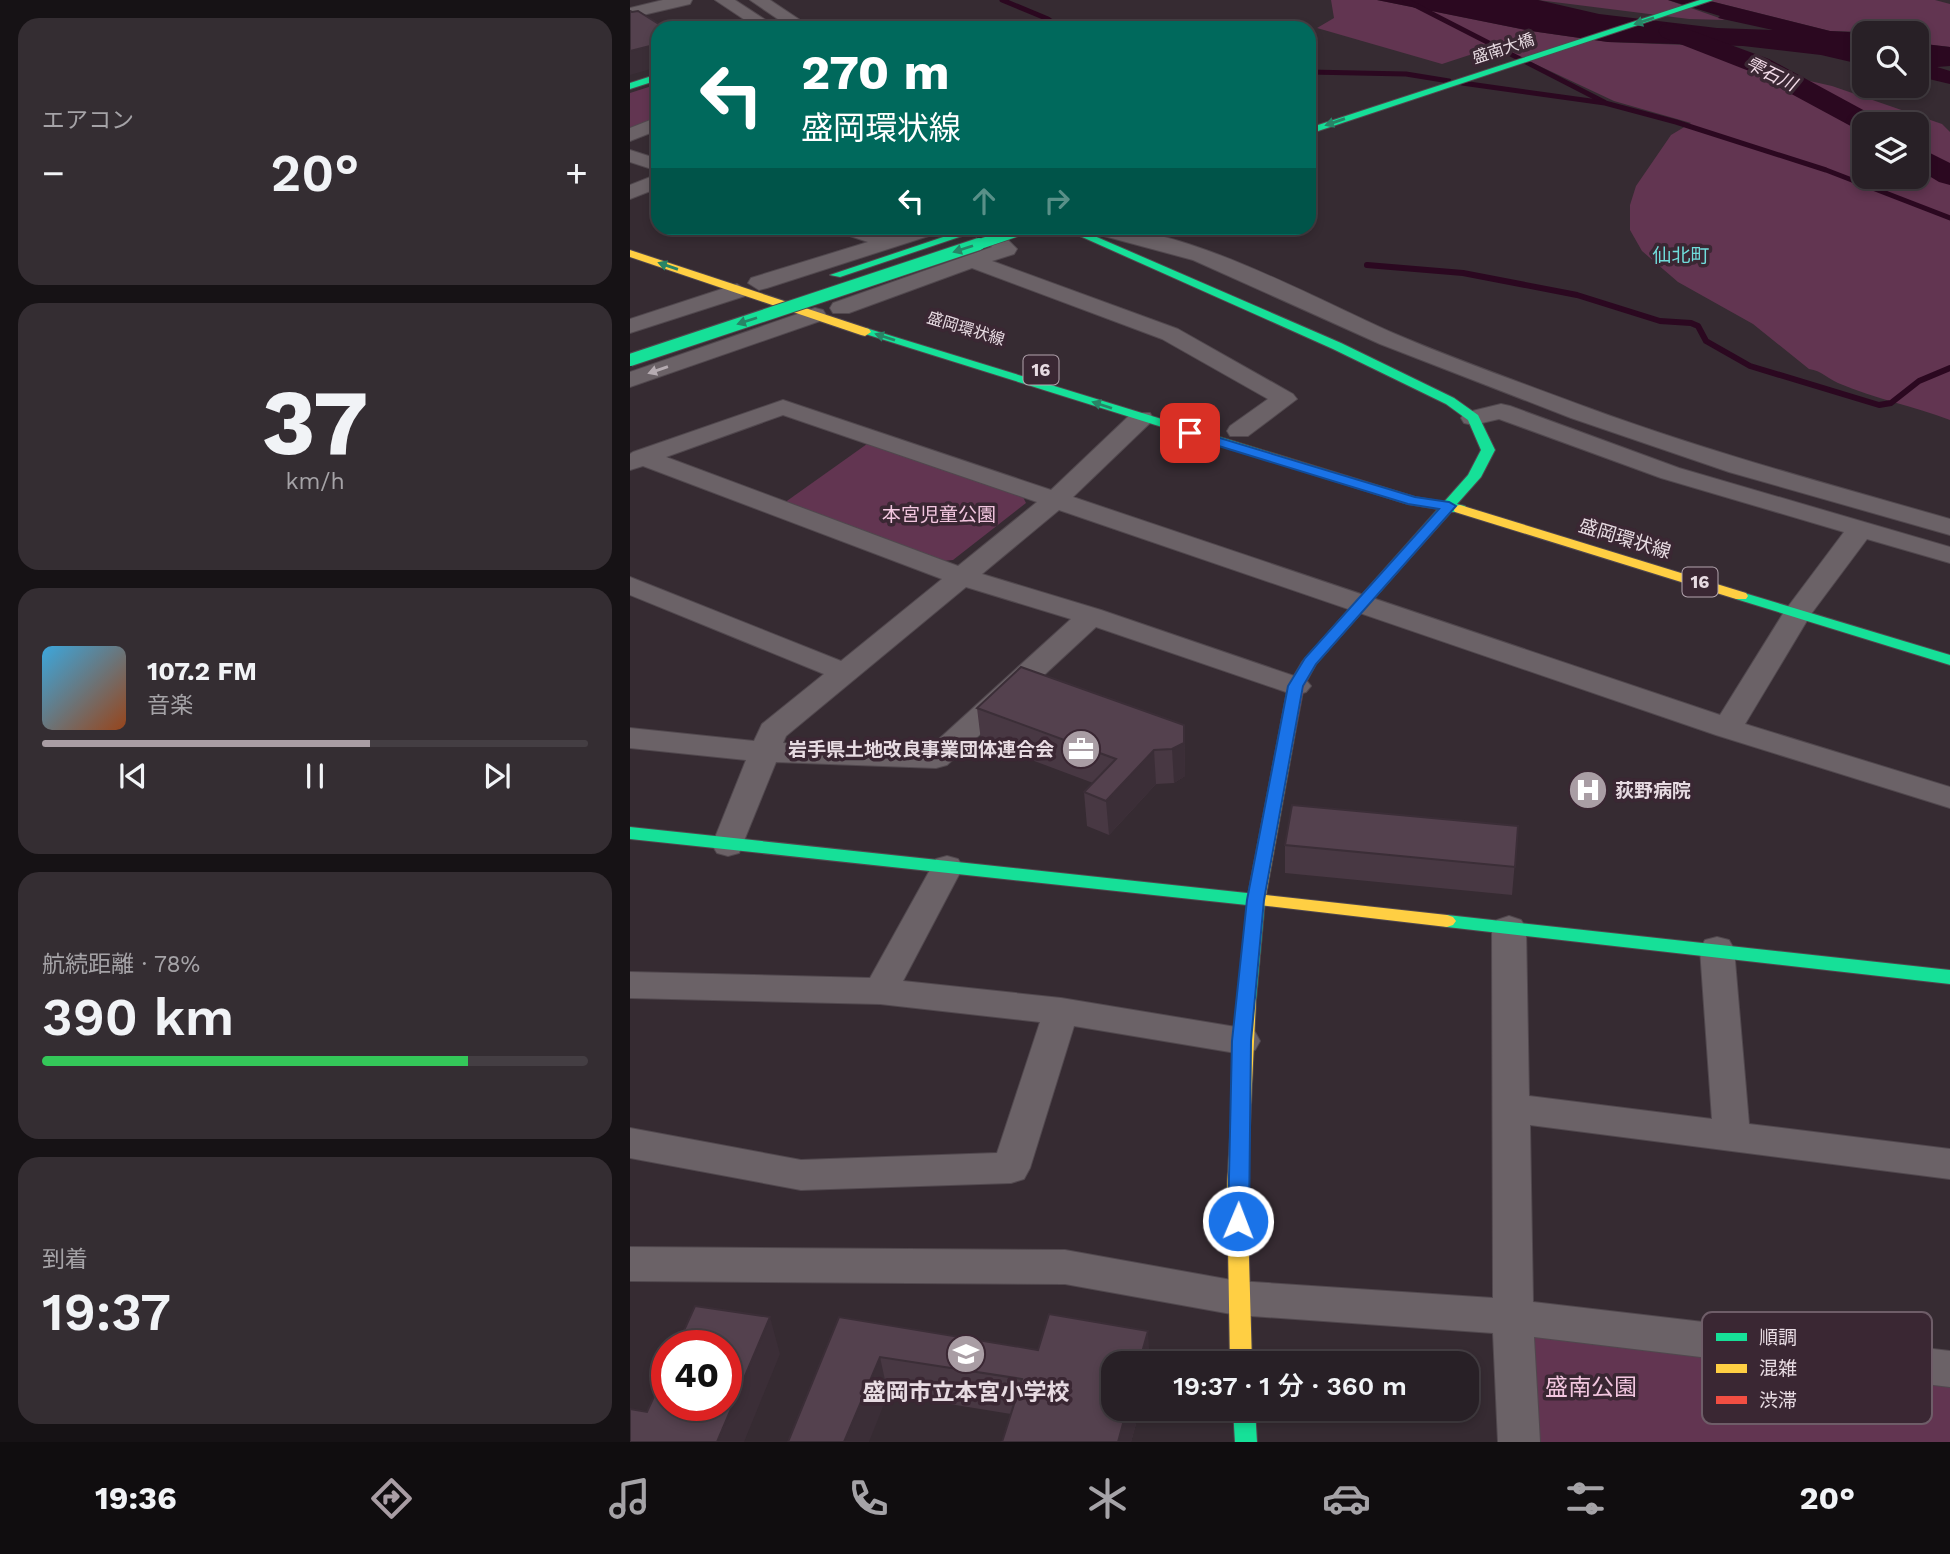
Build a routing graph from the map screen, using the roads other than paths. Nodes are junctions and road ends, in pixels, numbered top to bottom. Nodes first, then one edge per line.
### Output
1 (684, 0) edge
2 (723, 0) edge
3 (758, 0) edge
4 (1665, 0) edge
5 (1709, 0) edge
6 (630, 13) edge
7 (758, 21) edge
8 (792, 21) edge
9 (651, 79) edge
10 (630, 86) edge
11 (1316, 115) edge
12 (651, 126) edge
13 (1316, 129) edge
14 (630, 135) edge
15 (630, 156) edge
16 (651, 163) edge
17 (651, 183) edge
18 (630, 193) edge
19 (867, 235) edge
20 (912, 235) edge
21 (962, 235) edge
22 (991, 235) edge
23 (1007, 235) edge
24 (1084, 235) edge
25 (1123, 235) edge
26 (630, 238) edge
27 (889, 242) junction
28 (630, 253) edge
29 (972, 261) junction
30 (759, 283) junction
31 (737, 291) junction
32 (841, 308) junction
33 (815, 315) junction
34 (630, 326) edge
35 (630, 343) edge
36 (630, 360) edge
37 (630, 380) edge
38 (1141, 418) junction
39 (1473, 418) junction
40 (1239, 432) junction
41 (636, 460) edge
42 (1054, 501) junction
43 (1449, 506) junction
44 (1950, 527) edge
45 (1859, 531) junction
46 (1950, 555) edge
47 (960, 576) junction
48 (630, 585) edge
49 (1362, 604) junction
50 (1798, 612) junction
51 (1091, 616) junction
52 (1950, 660) edge
53 (844, 672) junction
54 (1296, 686) junction
55 (1727, 728) junction
56 (630, 738) edge
57 (766, 752) junction
58 (1950, 798) edge
59 (630, 833) edge
60 (728, 845) junction
61 (947, 867) junction
62 (1256, 900) junction
63 (1509, 928) junction
64 (1717, 949) junction
65 (1950, 977) edge
66 (630, 985) edge
67 (880, 991) junction
68 (1061, 1011) junction
69 (1242, 1041) junction
70 (1509, 1108) junction
71 (1732, 1137) junction
72 (630, 1143) edge
73 (1950, 1164) edge
74 (630, 1264) edge
75 (1237, 1298) junction
76 (1513, 1317) junction
77 (1702, 1339) edge
78 (1240, 1351) edge
79 (1932, 1367) edge
80 (1950, 1369) edge
81 (1245, 1421) edge
82 (1246, 1442) edge
83 (1519, 1442) edge

1 - 6 street
2 - 7 street
3 - 8 street
4 - 11 street, 盛南大橋
5 -> 13 street, 盛南大橋
9 - 10 street
12 - 14 street
15 - 16 street
17 - 18 street
19 - 27 street
20 - 27 street
21 - 35 street
22 - 29 street
23 -> 36 street, bridge
24 - 39 street
25 - 44 street
26 - 30 street, 盛岡環状線 / 16
27 - 30 street
31 -> 28 street, 盛岡環状線 / 16
29 - 32 street
29 - 40 street
30 - 32 street, 盛岡環状線 / 16
31 - 33 street, 盛岡環状線 / 16
31 - 34 street
32 - 40 street, 盛岡環状線 / 16
33 -> 37 street
38 -> 33 street, 盛岡環状線 / 16
38 - 42 street
38 - 43 street, 盛岡環状線 / 16
39 - 43 street
39 - 45 street
40 - 43 street, 盛岡環状線 / 16
41 - 42 street
41 - 47 street
42 - 47 street
42 - 49 street
43 - 49 street
43 - 50 street, 盛岡環状線 / 16
45 - 46 street
45 - 50 street
47 - 51 street
47 - 53 street
48 - 53 street
49 - 54 street
49 - 55 street
50 - 52 street, 盛岡環状線 / 16
50 - 55 street
51 - 54 street
51 - 57 street
53 - 57 street
54 - 62 street
55 - 58 street
56 - 57 street
57 - 60 street
59 - 60 street
60 - 61 street
61 - 62 street
61 - 67 street
62 - 63 street
62 - 69 street
63 - 64 street
63 - 70 street
64 - 65 street
64 - 71 street
66 - 67 street
67 - 68 street
68 - 69 street
68 - 72 street
69 - 75 street
70 - 71 street
70 - 76 street
71 - 73 street
74 - 75 street
75 - 76 street
75 - 78 street
76 - 77 street
76 - 83 street
79 - 80 street
81 - 82 street

